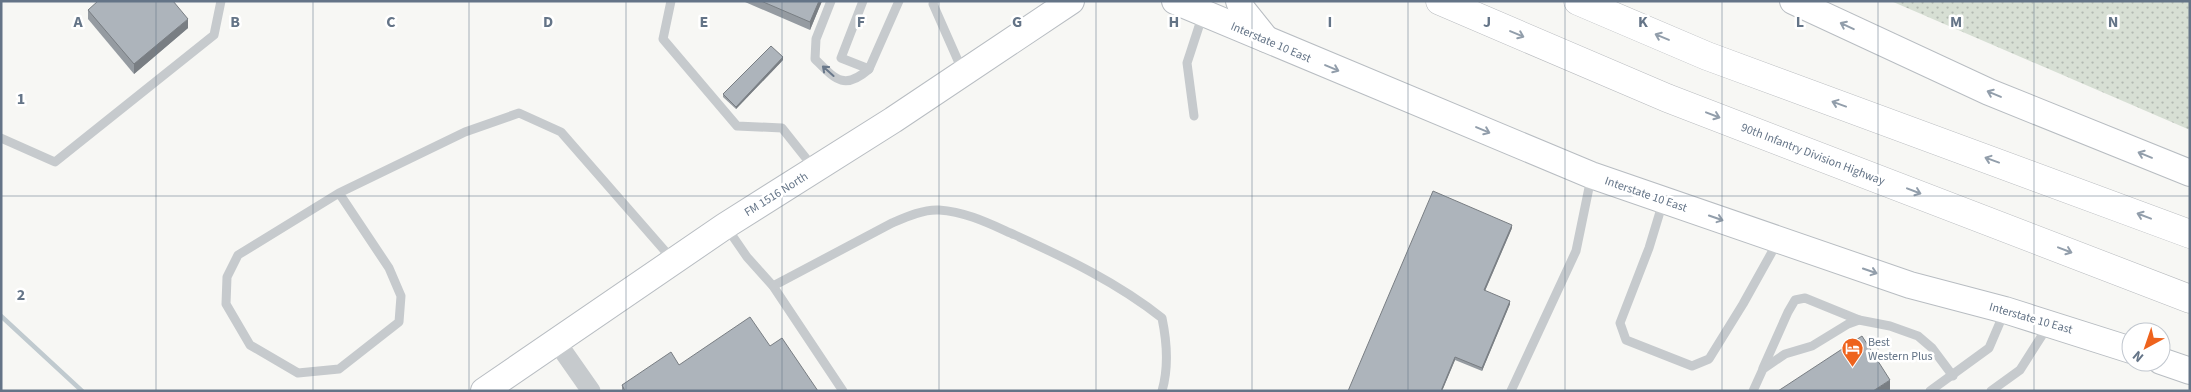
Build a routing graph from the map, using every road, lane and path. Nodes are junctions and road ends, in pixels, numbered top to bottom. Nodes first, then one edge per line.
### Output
1 (221, 1) edge
2 (671, 1) edge
3 (831, 1) edge
4 (863, 1) edge
5 (899, 1) edge
6 (1071, 1) edge
7 (1175, 1) edge
8 (1238, 1) edge
9 (1440, 1) edge
10 (1578, 1) edge
11 (1793, 1) edge
12 (931, 2) edge
13 (1203, 13) junction
14 (1266, 40) junction
15 (869, 69) junction
16 (963, 72) junction
17 (1194, 116) dead end
18 (1, 138) edge
19 (815, 169) junction
20 (2190, 173) edge
21 (1591, 175) junction
22 (339, 193) junction
23 (1664, 200) junction
24 (725, 226) junction
25 (2190, 234) edge
26 (1779, 240) junction
27 (674, 261) junction
28 (773, 286) junction
29 (2190, 298) edge
30 (2005, 310) junction
31 (1859, 320) junction
32 (2049, 323) junction
33 (556, 341) junction
34 (2121, 347) edge
35 (2171, 364) edge
36 (1763, 369) junction
37 (2190, 371) edge
38 (1953, 376) junction
39 (484, 391) edge
40 (591, 391) edge
41 (843, 391) edge
42 (1162, 391) edge
43 (1511, 391) edge
44 (1752, 391) edge
45 (1930, 391) edge
46 (1991, 391) edge

1 - 18 lane
2 - 19 lane
15 -> 3 lane
4 - 15 lane
5 - 15 lane
6 - 16 main road, FM 1516 North
7 - 13 main road, Interstate 10 East
8 - 14 main road
9 -> 29 highway, 90th Infantry Division Highway
25 -> 10 highway
20 -> 11 main road
12 - 16 lane
13 - 14 main road, Interstate 10 East
13 - 17 lane
14 -> 21 main road, Interstate 10 East
16 - 19 main road, FM 1516 North
19 - 24 main road, FM 1516 North
21 - 23 main road, Interstate 10 East
21 - 43 lane
22 - 22 lane
22 - 27 lane
23 -> 26 main road, Interstate 10 East
23 - 26 lane
24 - 27 main road, FM 1516 North
24 - 28 lane
26 -> 30 main road, Interstate 10 East
27 - 33 main road, FM 1516 North
28 - 41 lane
28 - 42 lane
30 - 32 main road, Interstate 10 East
30 - 38 lane
31 - 36 lane
31 - 36 lane
31 - 38 lane
32 - 34 main road, Interstate 10 East
32 - 46 lane
33 - 39 main road, FM 1516 North
33 - 40 street
35 - 37 main road
36 - 44 lane
38 - 45 lane

